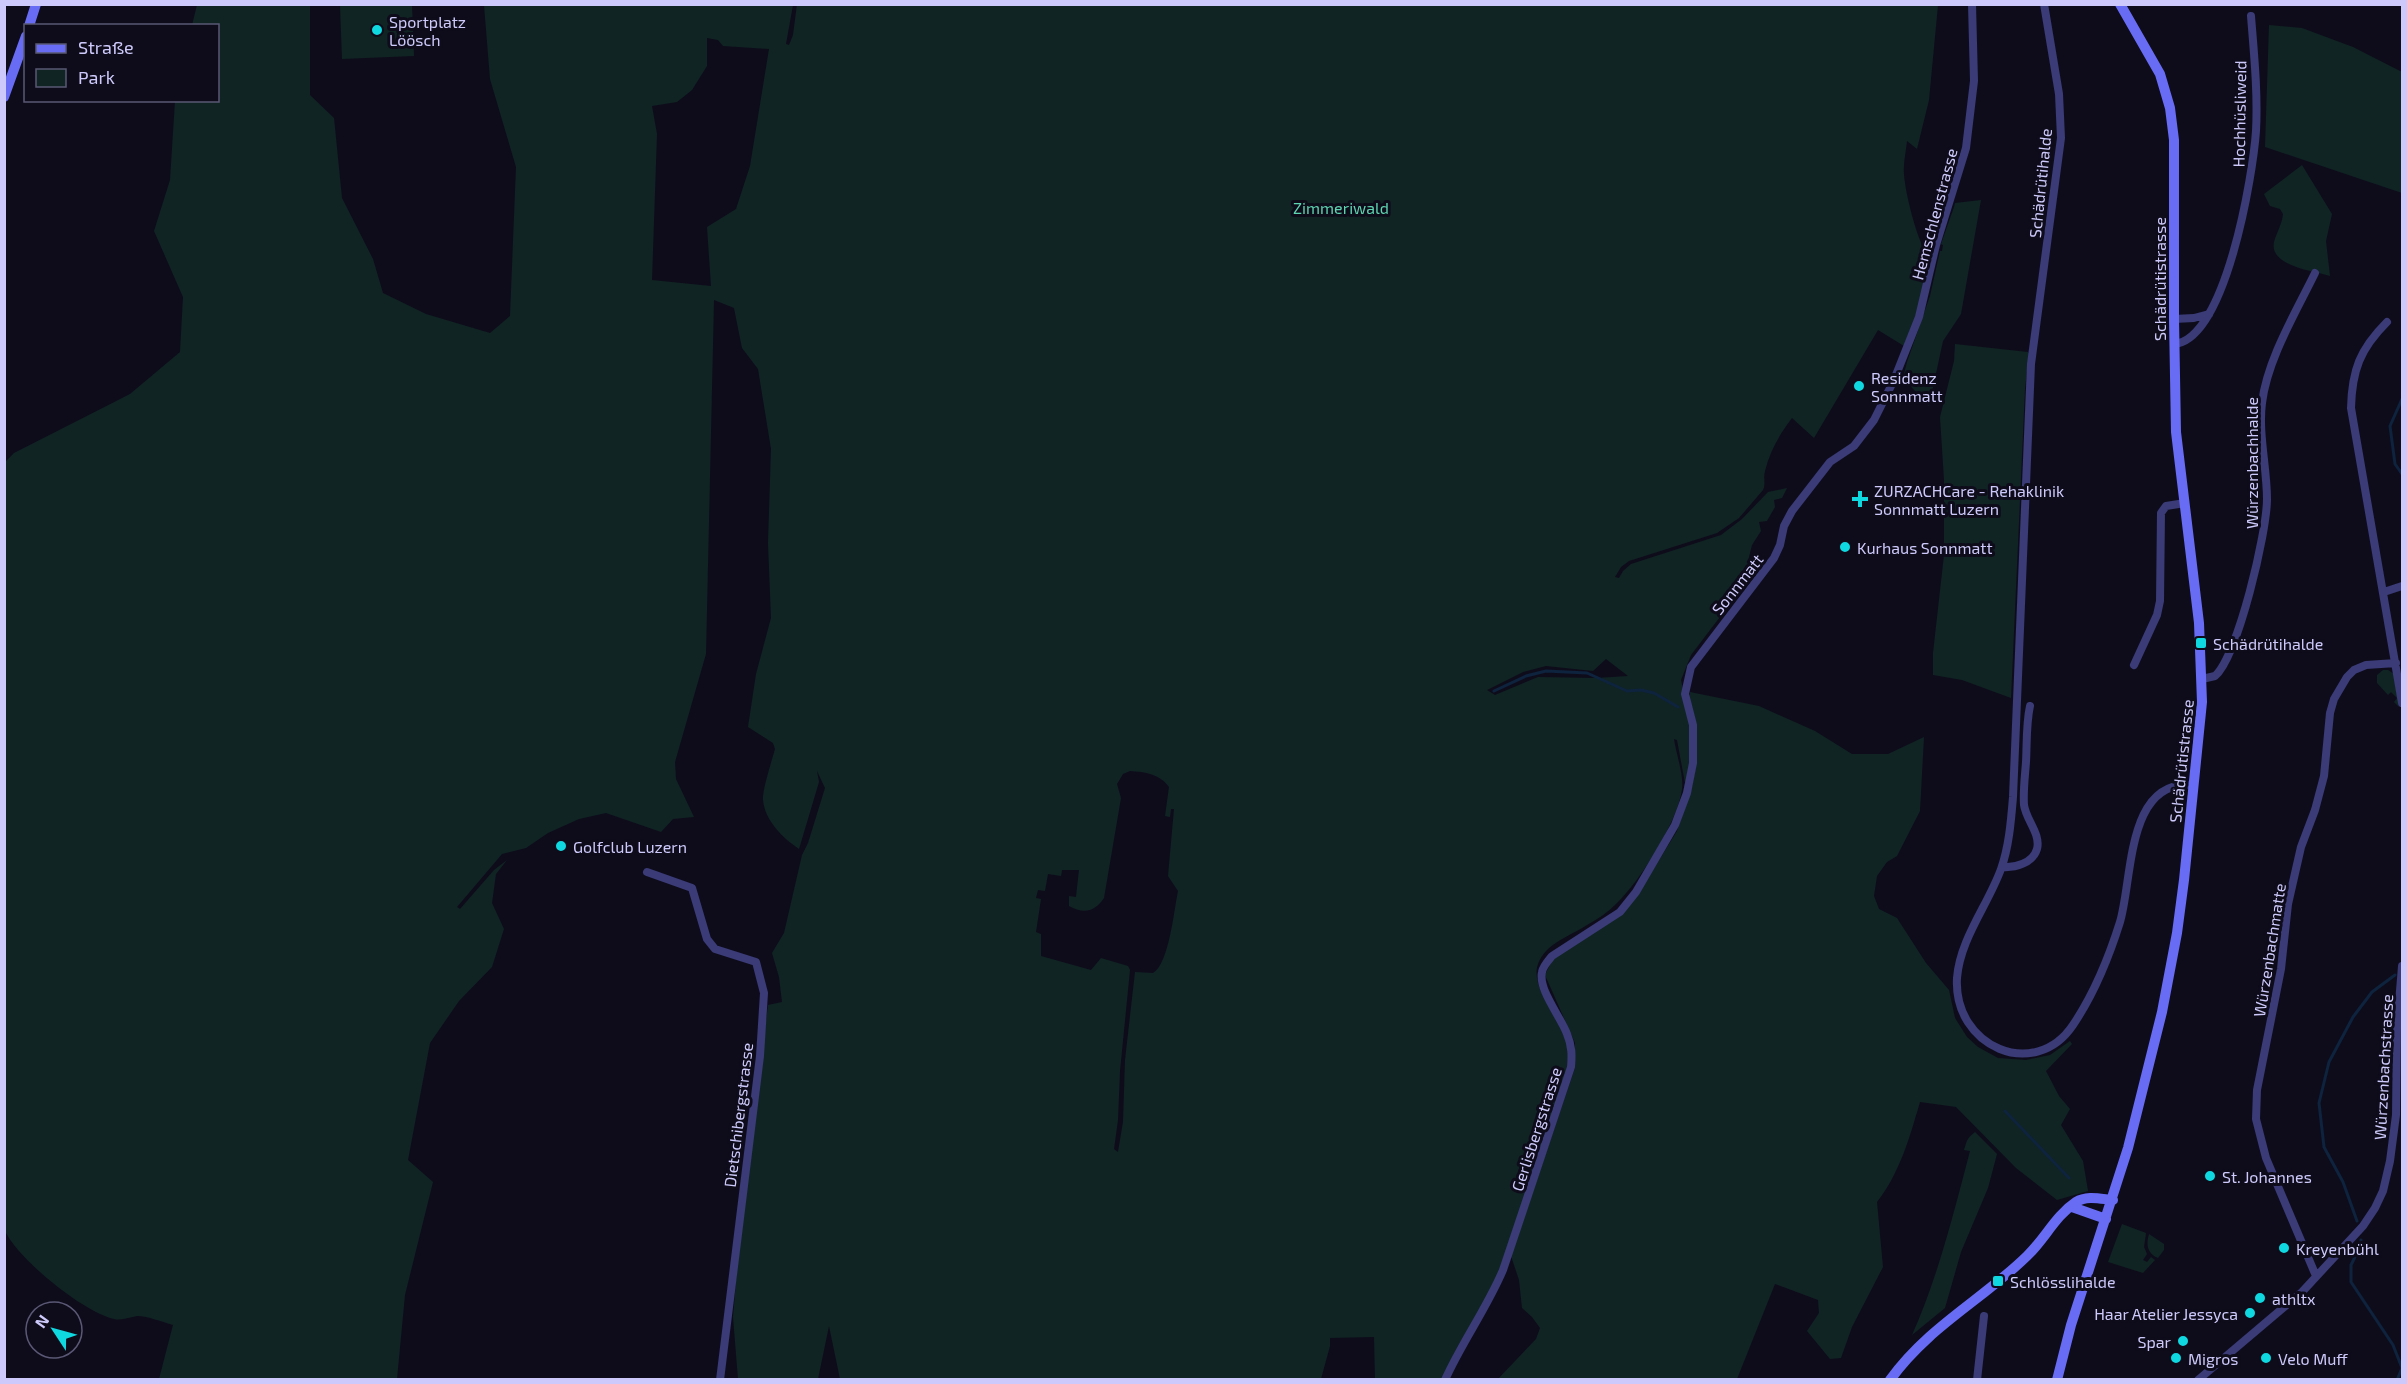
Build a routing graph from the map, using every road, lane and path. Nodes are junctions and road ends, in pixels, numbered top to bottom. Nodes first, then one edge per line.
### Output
1 (36, 4) edge
2 (1972, 4) edge
3 (2044, 4) edge
4 (2120, 4) edge
5 (2251, 16) dead end
6 (30, 24) edge
7 (24, 42) edge
8 (4, 97) edge
9 (2315, 273) dead end
10 (2209, 314) junction
11 (2174, 319) junction
12 (2387, 322) dead end
13 (2174, 344) junction
14 (1874, 420) joint
15 (2185, 502) junction
16 (2403, 585) edge
17 (2384, 592) junction
18 (2396, 663) junction
19 (2134, 665) dead end
20 (2202, 679) junction
21 (1686, 683) joint
22 (2403, 703) edge
23 (2030, 706) dead end
24 (2193, 785) junction
25 (2002, 867) junction
26 (647, 872) dead end
27 (2403, 966) edge
28 (2113, 1200) junction
29 (2072, 1207) junction
30 (2106, 1219) junction
31 (2316, 1276) junction
32 (1984, 1316) dead end
33 (720, 1380) edge
34 (1445, 1380) edge
35 (1890, 1380) edge
36 (1977, 1380) edge
37 (2057, 1380) edge
38 (2198, 1380) edge

1 - 6 main road
2 - 14 street, Hemschlenstrasse
3 - 25 street, Schädrütihalde
4 - 11 main road, Schädrütistrasse
5 - 10 street, Hochhüsliweid
7 - 8 main road
9 - 20 street, Würzenbachhalde
10 - 11 street
10 - 13 street, Hochhüsliweid
11 - 13 main road, Schädrütistrasse
12 - 17 street
13 - 15 main road, Schädrütistrasse
14 - 21 street, Sonnmatt
15 - 19 street
15 - 20 main road, Schädrütistrasse
16 - 17 street
17 - 18 street
18 - 22 street
18 - 31 street, Würzenbachmatte
20 - 24 main road, Schädrütistrasse
21 - 34 street, Gerlisbergstrasse
23 - 25 street
24 - 25 street, Schädrütihalde
24 - 28 main road, Schädrütistrasse
26 - 33 street, Dietschibergstrasse
27 - 31 street, Würzenbachstrasse
28 - 29 main road
28 - 30 main road, Schädrütistrasse
29 - 30 main road
29 - 35 main road
30 - 37 main road, Schädrütistrasse
31 - 38 street, Würzenbachstrasse
32 - 36 street

